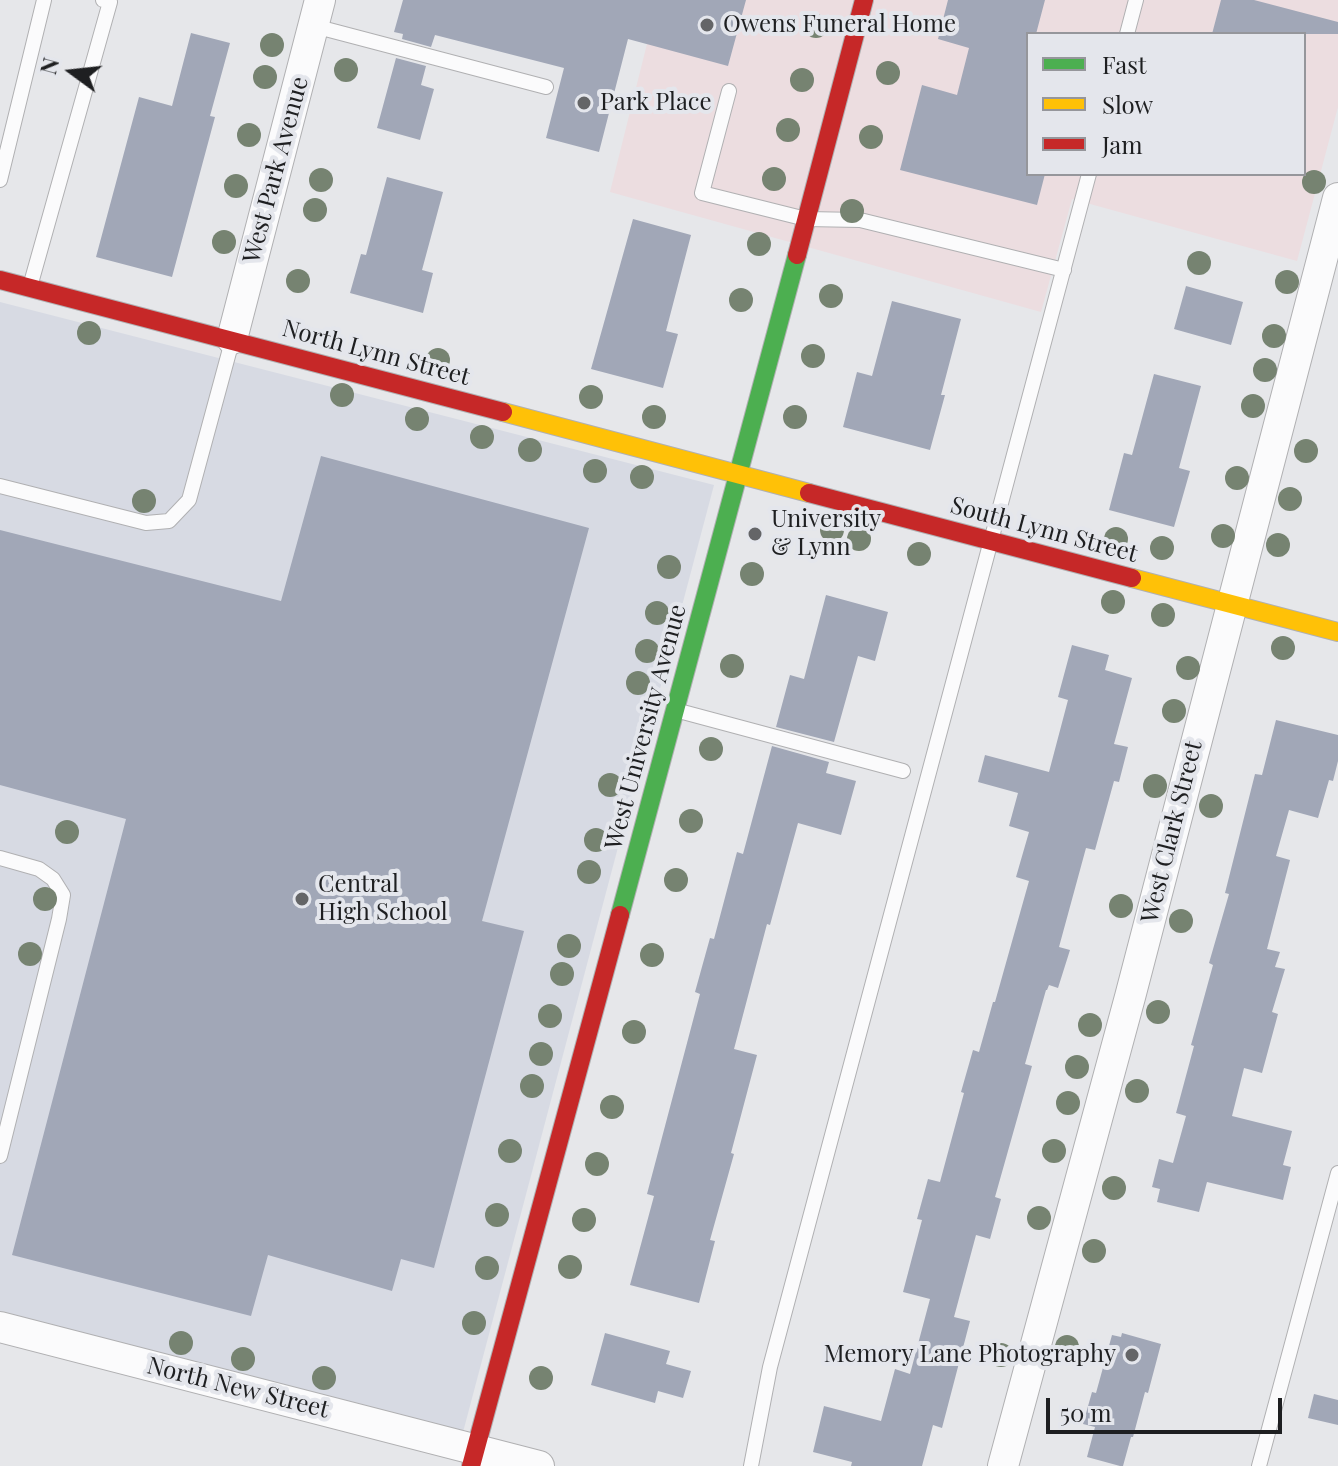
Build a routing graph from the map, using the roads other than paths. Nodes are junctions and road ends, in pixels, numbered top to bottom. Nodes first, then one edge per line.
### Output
1 (44, 0) edge
2 (103, 0) edge
3 (864, 0) edge
4 (1136, 0) edge
5 (317, 13) edge
6 (1128, 32) edge
7 (546, 87) dead end
8 (729, 91) dead end
9 (1088, 176) edge
10 (0, 180) edge
11 (1338, 198) edge
12 (806, 219) junction
13 (1064, 270) junction
14 (1, 284) edge
15 (30, 287) junction
16 (232, 339) junction
17 (739, 474) junction
18 (0, 486) edge
19 (991, 542) junction
20 (1232, 603) junction
21 (1338, 632) edge
22 (675, 710) junction
23 (903, 771) dead end
24 (0, 858) edge
25 (0, 1156) edge
26 (1338, 1173) edge
27 (0, 1327) edge
28 (473, 1458) edge
29 (539, 1466) edge
30 (751, 1466) edge
31 (1003, 1466) edge
32 (1259, 1466) edge

1 - 10 lane
2 - 15 lane
3 - 12 main road, West University Avenue
4 - 6 lane
5 - 7 lane
5 - 16 street, West Park Avenue
8 - 12 lane
9 - 13 lane
11 - 20 street, West Clark Street
12 - 13 lane
12 - 17 main road, West University Avenue
13 - 19 lane
14 - 15 main road, North Lynn Street
15 - 16 main road, North Lynn Street
16 - 17 main road, North Lynn Street
16 - 18 lane
17 - 19 main road, South Lynn Street
17 - 22 main road, West University Avenue
19 - 20 main road, South Lynn Street
19 - 30 lane
20 - 21 main road, South Lynn Street
20 - 31 street, West Clark Street
22 - 23 lane
22 - 28 main road, West University Avenue
24 - 25 lane
26 - 32 lane
27 - 28 street, North New Street
28 - 29 street, North New Street

